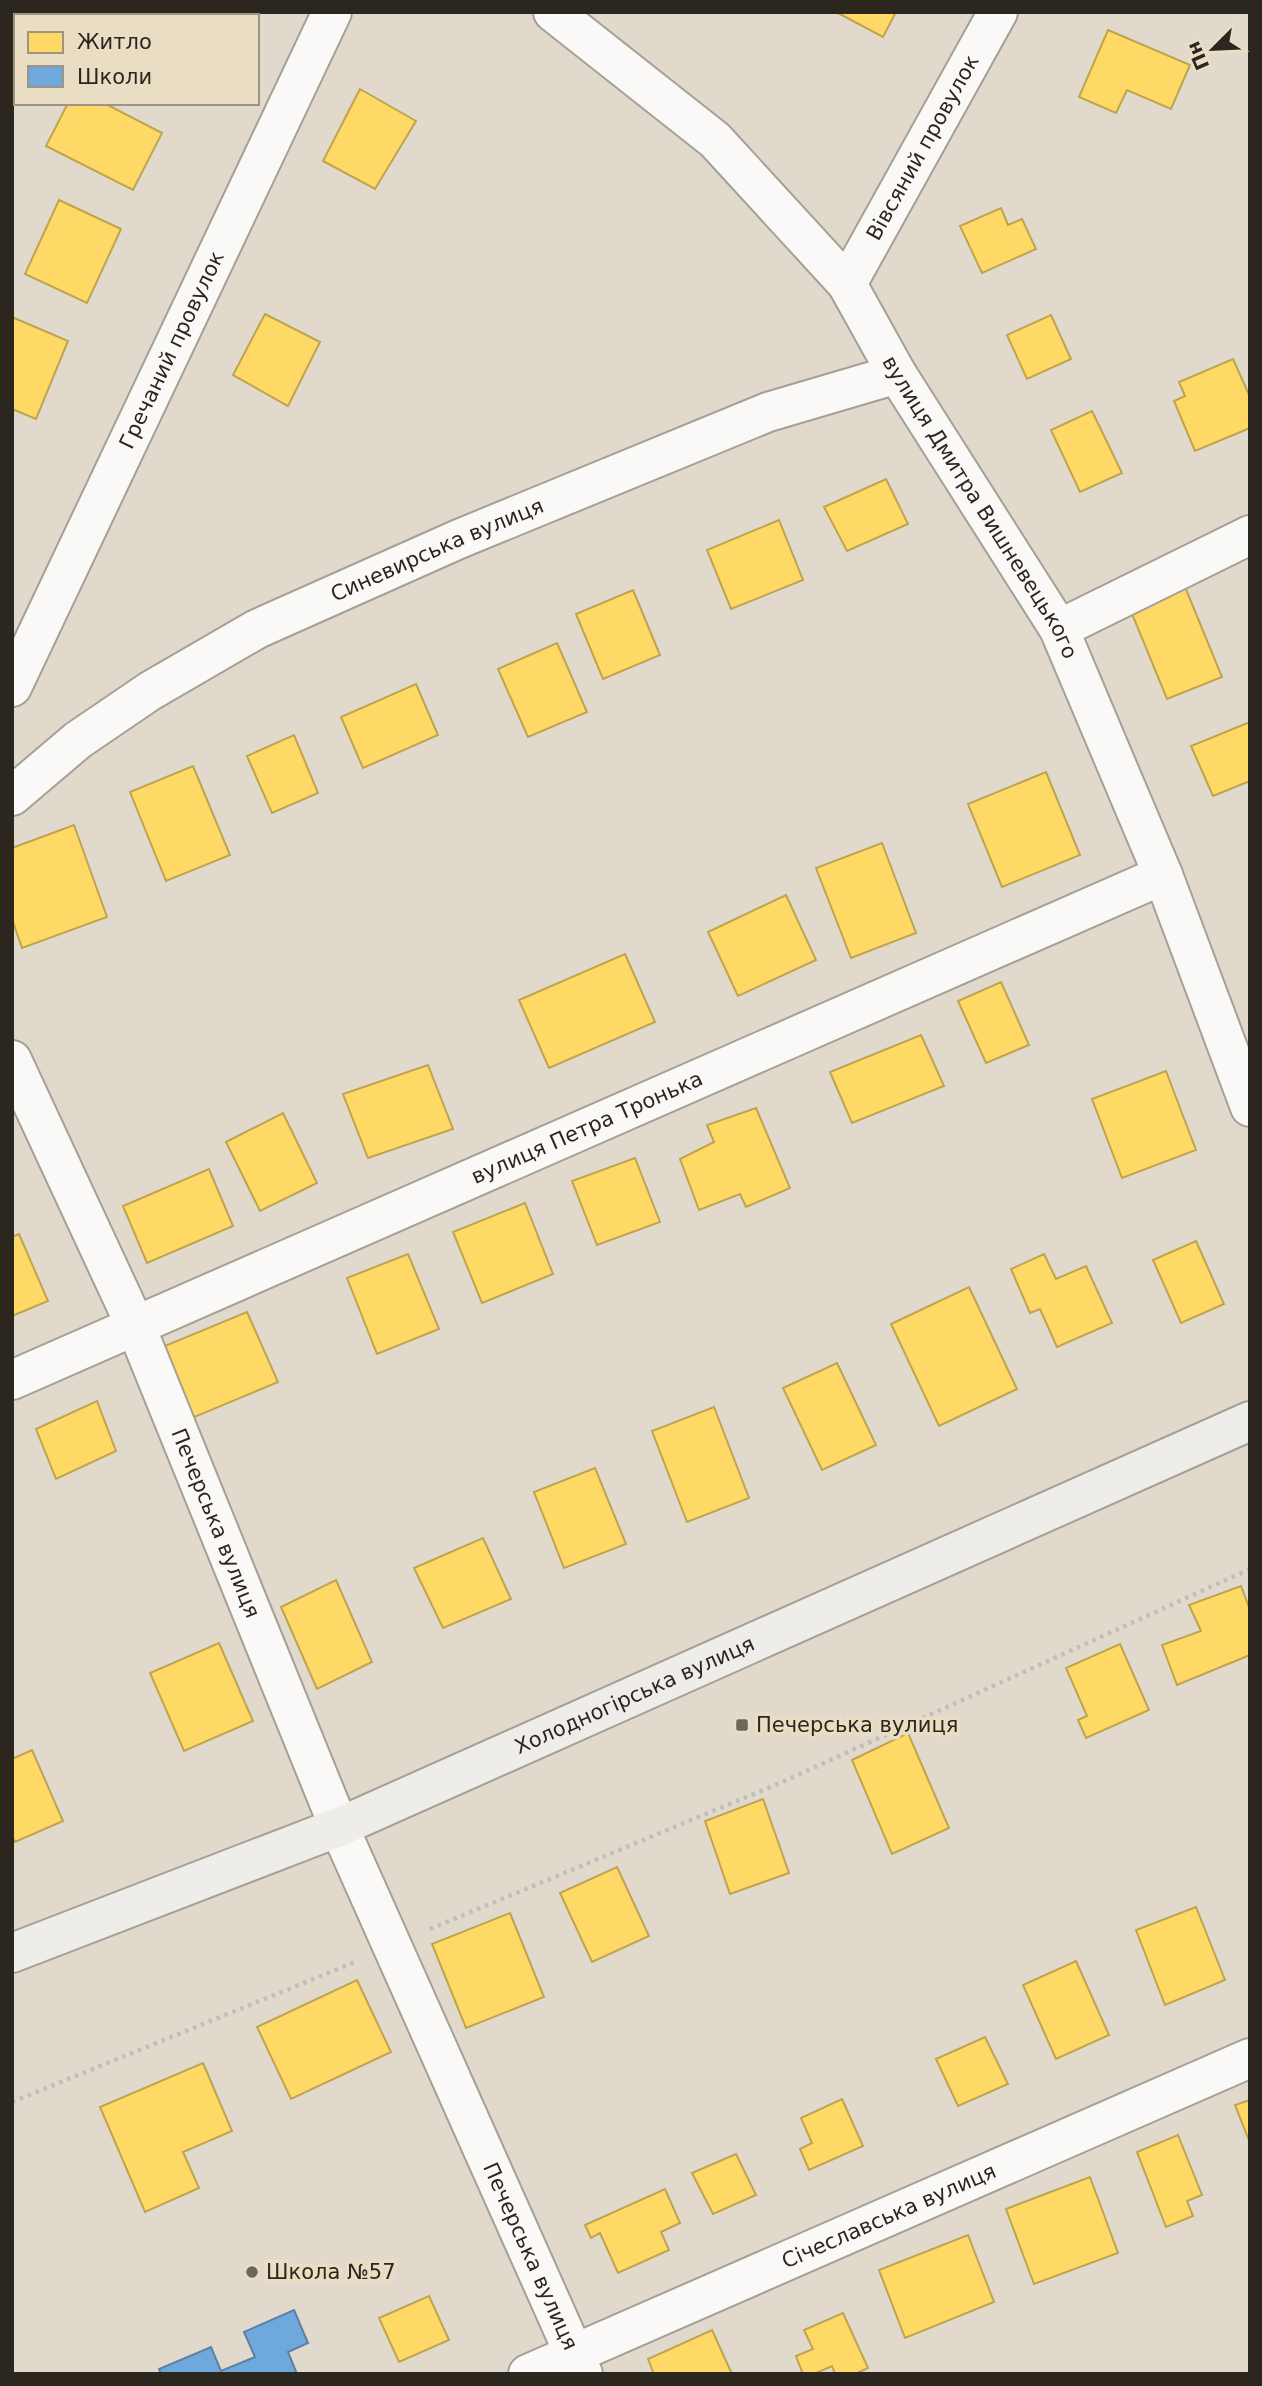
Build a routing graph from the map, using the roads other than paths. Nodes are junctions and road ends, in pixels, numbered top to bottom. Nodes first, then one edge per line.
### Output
1 (332, 12) edge
2 (553, 12) edge
3 (998, 12) edge
4 (847, 285) junction
5 (897, 374) junction
6 (1250, 535) edge
7 (1059, 629) junction
8 (12, 687) edge
9 (12, 796) edge
10 (1163, 875) junction
11 (12, 1060) edge
12 (1250, 1107) edge
13 (136, 1326) junction
14 (12, 1380) edge
15 (1250, 1421) edge
16 (339, 1827) junction
17 (12, 1953) edge
18 (1250, 2058) edge
19 (578, 2364) edge
20 (528, 2374) edge

1 - 8 street, Гречаний провулок
2 - 4 street, вулиця Дмитра Вишневецького
3 - 4 street, Вівсяний провулок
4 - 5 street, вулиця Дмитра Вишневецького
5 - 7 street, вулиця Дмитра Вишневецького
5 - 9 street, Синевирська вулиця
6 - 7 street
7 - 10 street, вулиця Дмитра Вишневецького
10 - 12 street, вулиця Дмитра Вишневецького
10 - 13 street, вулиця Петра Тронька
11 - 13 street, Печерська вулиця
13 - 14 street, вулиця Петра Тронька
13 - 16 street, Печерська вулиця
15 - 16 main road, Холодногірська вулиця
16 - 17 main road, Холодногірська вулиця
16 - 19 street, Печерська вулиця
18 - 19 street, Січеславська вулиця
19 - 20 street, Січеславська вулиця

